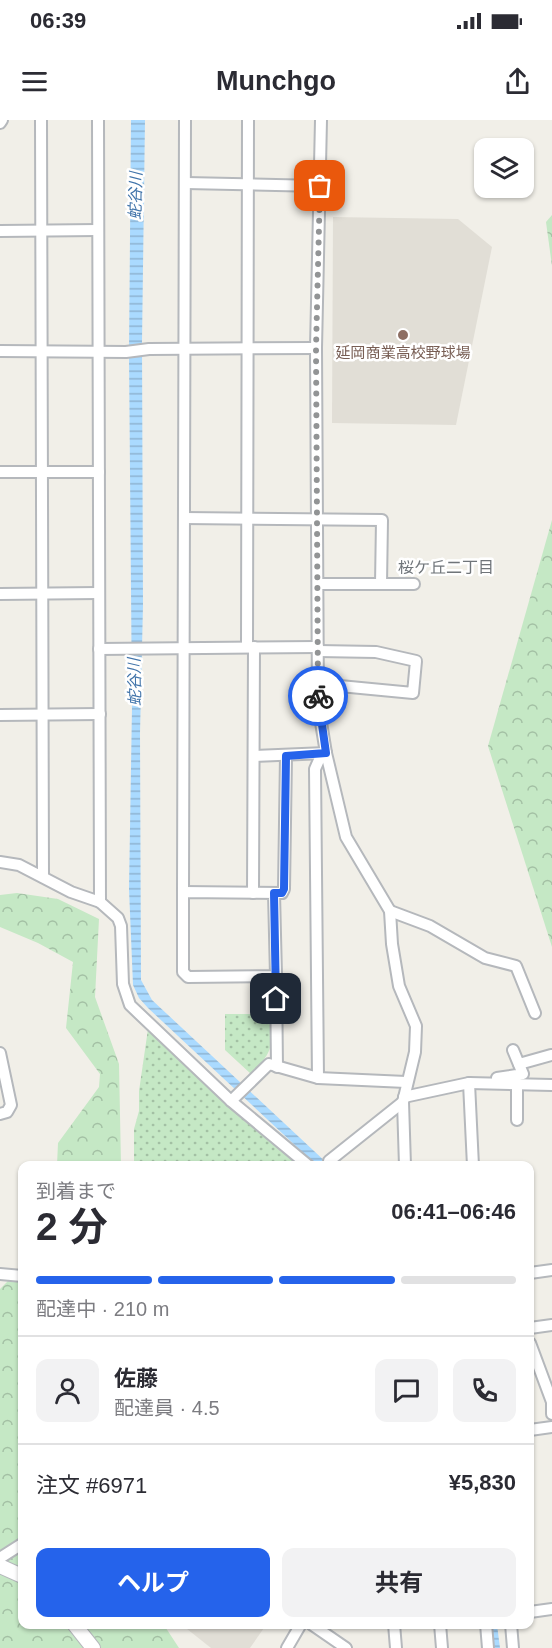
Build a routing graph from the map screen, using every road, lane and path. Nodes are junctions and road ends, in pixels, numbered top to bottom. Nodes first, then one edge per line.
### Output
1 (41, 120) edge
2 (98, 120) edge
3 (185, 120) edge
4 (248, 120) edge
5 (321, 120) edge
6 (186, 183) junction
7 (248, 185) junction
8 (320, 186) junction
9 (0, 231) edge
10 (42, 231) junction
11 (98, 231) junction
12 (249, 348) junction
13 (316, 348) junction
14 (184, 349) junction
15 (0, 351) edge
16 (99, 351) junction
17 (43, 352) junction
18 (0, 472) edge
19 (99, 472) junction
20 (43, 473) junction
21 (184, 518) junction
22 (248, 518) junction
23 (317, 520) junction
24 (318, 584) junction
25 (381, 584) junction
26 (414, 584) dead end
27 (43, 593) junction
28 (99, 593) junction
29 (0, 594) edge
30 (250, 647) junction
31 (184, 648) junction
32 (99, 649) junction
33 (318, 649) junction
34 (319, 684) junction
35 (100, 714) junction
36 (0, 715) edge
37 (42, 715) junction
38 (326, 753) junction
39 (254, 756) junction
40 (286, 756) junction
41 (0, 862) edge
42 (43, 877) junction
43 (183, 892) junction
44 (253, 893) junction
45 (274, 893) junction
46 (100, 902) junction
47 (390, 911) junction
48 (276, 976) junction
49 (535, 1013) dead end
50 (513, 1050) dead end
51 (0, 1053) edge
52 (551, 1055) edge
53 (519, 1065) junction
54 (277, 1067) junction
55 (318, 1078) junction
56 (406, 1082) junction
57 (473, 1082) junction
58 (517, 1083) junction
59 (552, 1085) edge
60 (234, 1099) junction
61 (404, 1100) junction
62 (0, 1114) edge
63 (517, 1120) dead end
64 (303, 1161) edge
65 (329, 1161) dead end
66 (405, 1161) edge
67 (473, 1161) edge
68 (552, 1270) edge
69 (534, 1272) edge
70 (0, 1274) edge
71 (18, 1276) edge
72 (552, 1324) edge
73 (534, 1327) edge
74 (534, 1351) edge
75 (547, 1376) edge
76 (552, 1414) edge
77 (552, 1427) edge
78 (534, 1429) edge
79 (18, 1547) edge
80 (0, 1558) edge
81 (0, 1566) edge
82 (18, 1574) edge
83 (552, 1609) edge
84 (534, 1611) edge
85 (78, 1629) edge
86 (298, 1629) edge
87 (318, 1629) edge
88 (394, 1629) edge
89 (440, 1629) edge
90 (486, 1629) edge
91 (511, 1629) edge
92 (93, 1648) edge
93 (287, 1648) edge
94 (346, 1648) edge
95 (396, 1648) edge
96 (442, 1648) edge
97 (488, 1648) edge
98 (513, 1648) edge

1 - 10 street
2 - 11 street
3 - 6 street
4 - 7 street
5 - 8 street
6 - 7 street
6 - 14 street
7 - 8 street
7 - 12 street
8 - 13 street
9 - 10 street
10 - 11 street
10 - 17 street
11 - 16 street
12 - 13 street
12 - 14 street
12 - 22 street
13 - 23 street
14 - 16 street
14 - 21 street
15 - 17 street
16 - 17 street
16 - 19 street
17 - 20 street
18 - 20 street
19 - 20 street
19 - 28 street
20 - 27 street
21 - 22 street
21 - 31 street
22 - 23 street
22 - 30 street
23 - 24 street
23 - 25 street
24 - 25 street
24 - 33 street
25 - 26 street
27 - 28 street
27 - 29 street
27 - 37 street
28 - 32 street
30 - 31 street
30 - 33 street
30 - 39 street
31 - 32 street
31 - 43 street
32 - 35 street
33 - 34 street
33 - 34 street
34 - 38 street
35 - 37 street
35 - 46 street
36 - 37 street
37 - 42 street
38 - 40 street
38 - 47 street
38 - 55 street
39 - 40 street
39 - 44 street
40 - 45 street
41 - 42 street
42 - 46 street
43 - 44 street
43 - 48 street
44 - 45 street
45 - 48 street
46 - 60 street
47 - 49 street
47 - 56 street
48 - 54 street
50 - 53 street
51 - 62 street
52 - 53 street
53 - 57 street
54 - 55 street
54 - 60 street
55 - 56 street
56 - 61 street
57 - 58 street
57 - 61 street
57 - 67 street
58 - 59 street
58 - 63 street
60 - 64 street
61 - 65 street
61 - 66 street
68 - 69 street
70 - 71 street
72 - 73 street
74 - 75 street
75 - 76 street
77 - 78 street
79 - 80 street
81 - 82 street
83 - 84 street
85 - 92 street
86 - 93 street
87 - 94 street
88 - 95 street
89 - 96 street
90 - 97 street
91 - 98 street

